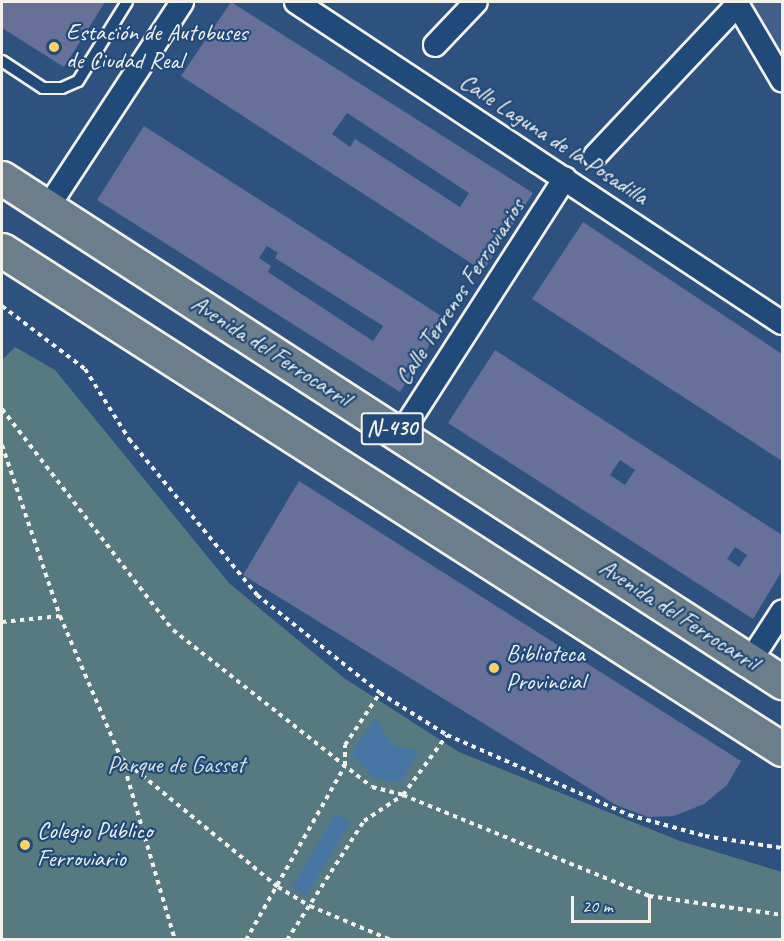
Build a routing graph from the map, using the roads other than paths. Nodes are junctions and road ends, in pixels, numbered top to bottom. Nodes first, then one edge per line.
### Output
1 (127, 2) edge
2 (182, 2) edge
3 (296, 2) edge
4 (476, 2) edge
5 (737, 3) edge
6 (435, 45) dead end
7 (2, 61) edge
8 (783, 80) edge
9 (595, 156) dead end
10 (2, 178) edge
11 (565, 178) junction
12 (48, 207) junction
13 (6, 260) edge
14 (783, 322) edge
15 (400, 435) junction
16 (783, 612) edge
17 (750, 661) junction
18 (783, 682) edge
19 (783, 749) edge

1 - 7 lane
2 - 12 street
3 - 11 street, Calle Laguna de la Posadilla
4 - 6 street
5 - 8 street
5 - 9 street
10 - 12 main road, Avenida del Ferrocarril / N-430
11 - 14 street, Calle Laguna de la Posadilla
11 - 15 street, Calle Terrenos Ferroviarios
12 - 15 main road, Avenida del Ferrocarril / N-430
13 - 19 main road, N-430
15 - 17 main road, Avenida del Ferrocarril / N-430
16 - 17 street
17 - 18 main road, Avenida del Ferrocarril / N-430

